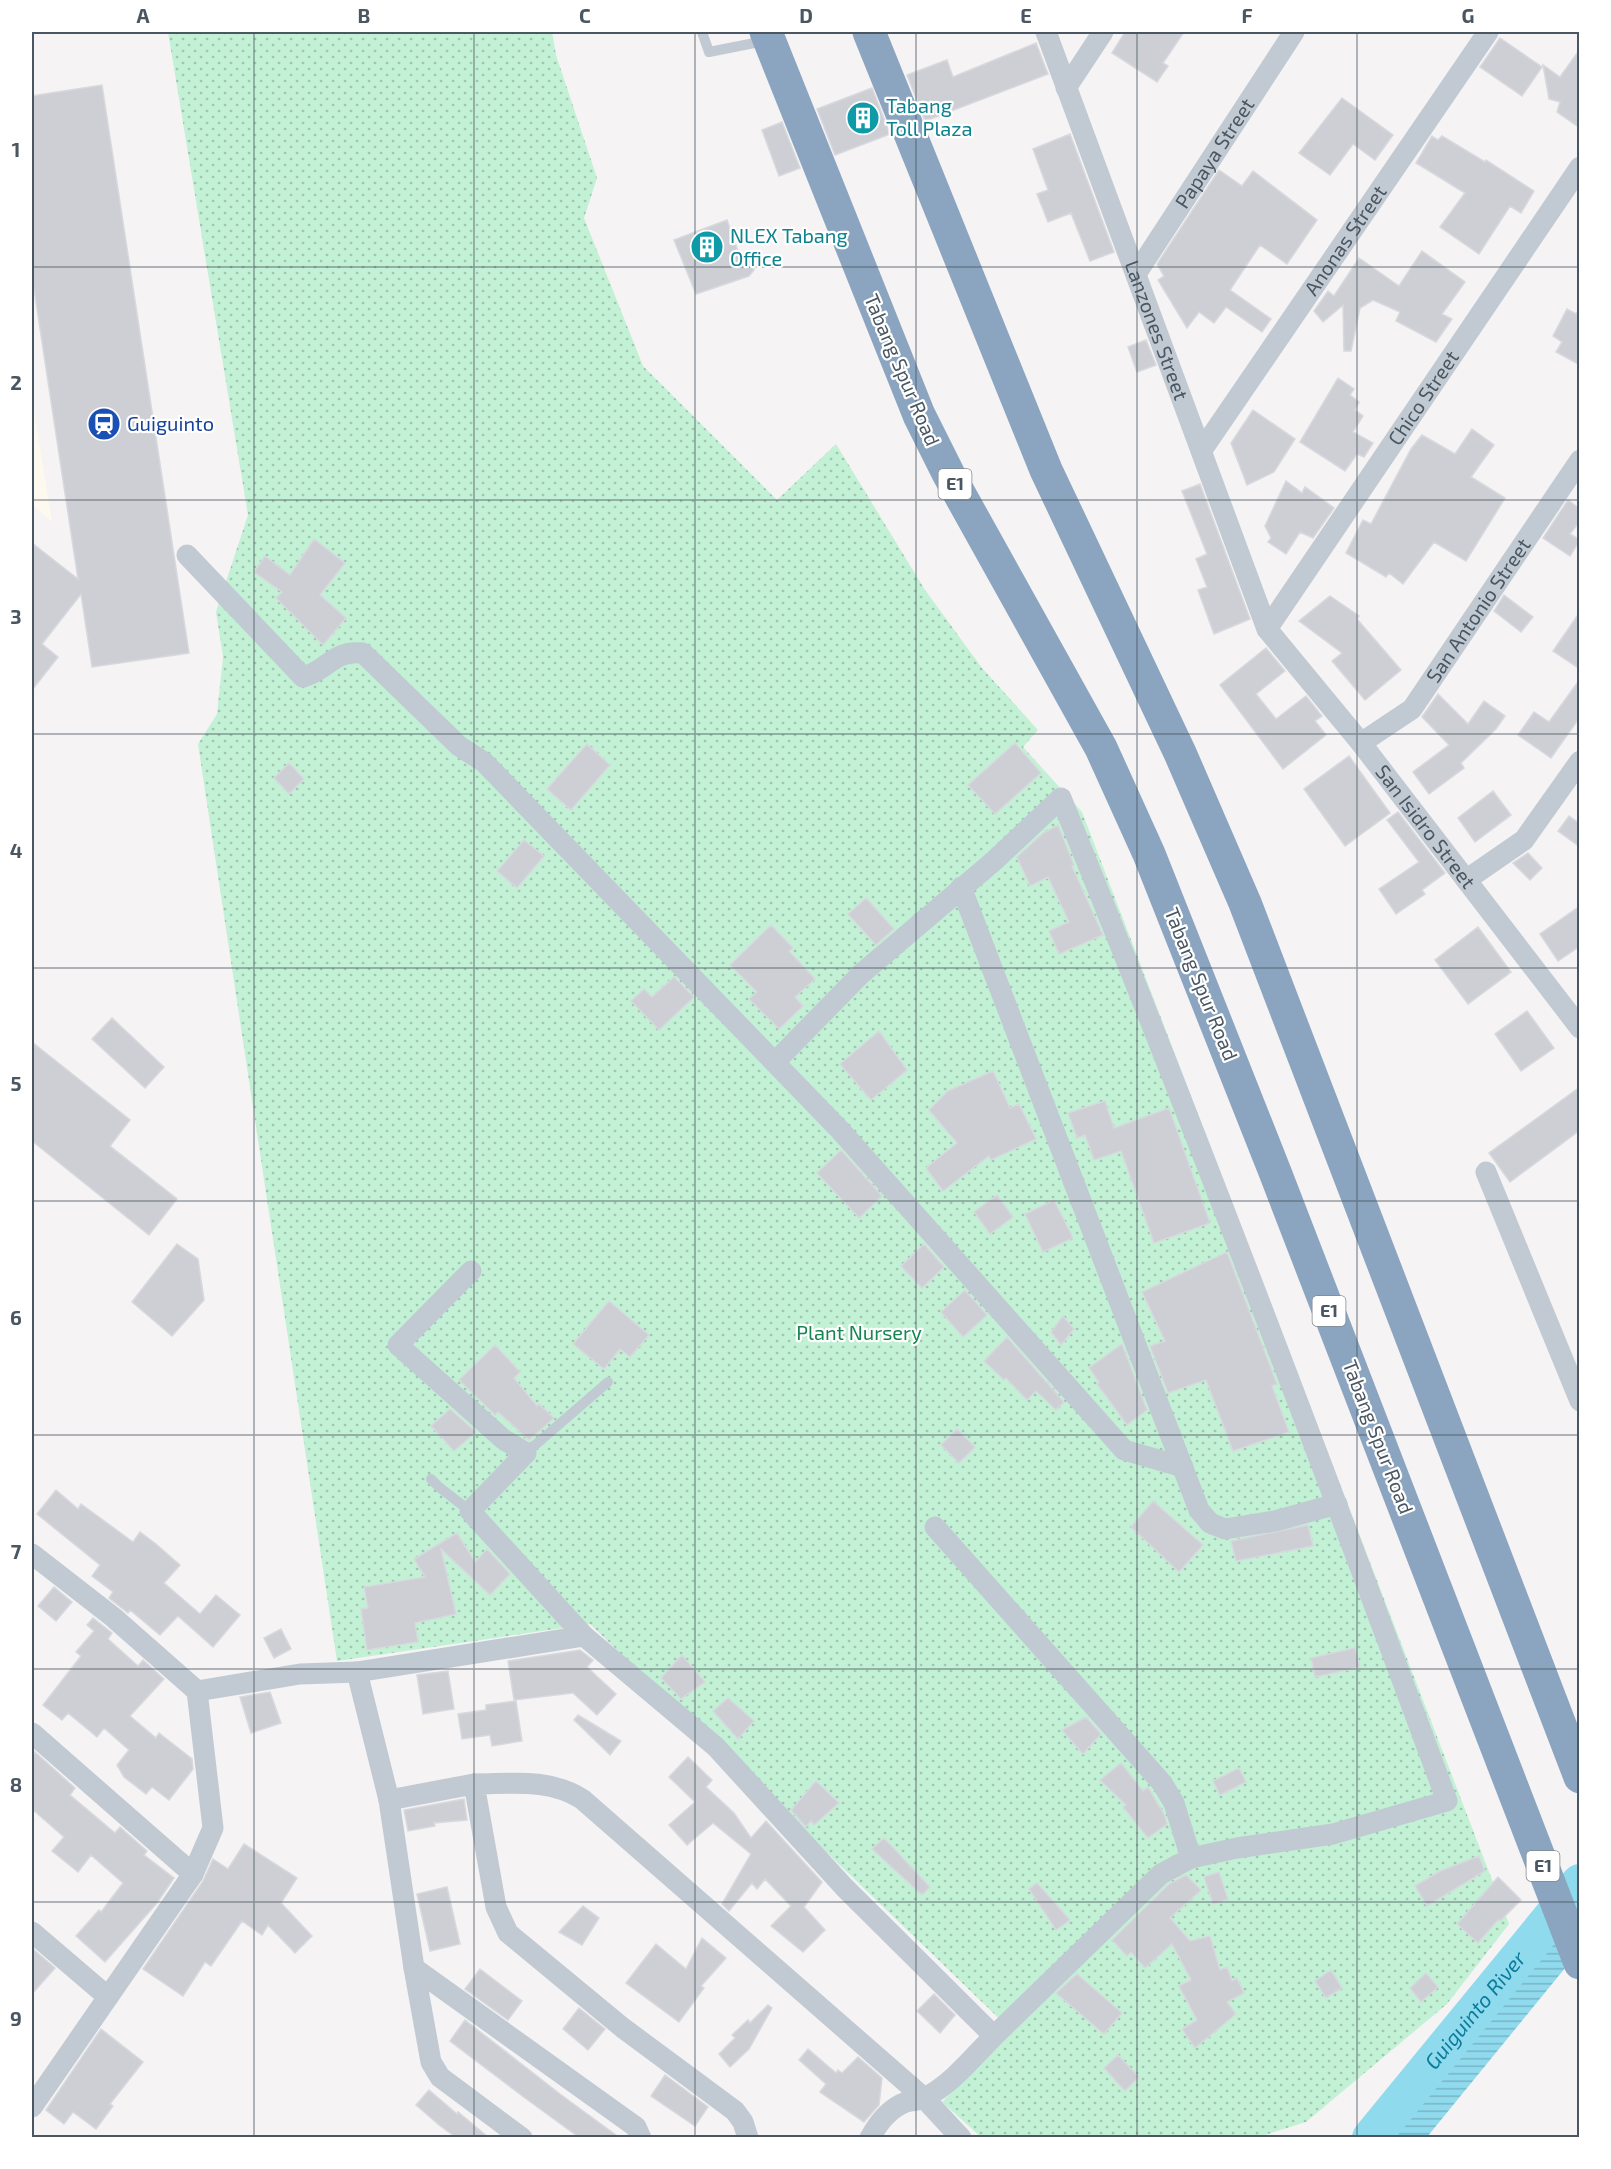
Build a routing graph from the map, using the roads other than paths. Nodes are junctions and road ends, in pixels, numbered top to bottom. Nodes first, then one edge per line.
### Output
1 (702, 32) edge
2 (869, 32) edge
3 (1046, 32) edge
4 (1103, 32) edge
5 (1294, 32) edge
6 (1488, 32) edge
7 (767, 36) edge
8 (1066, 88) junction
9 (1580, 167) edge
10 (1136, 274) junction
11 (1202, 450) junction
12 (1580, 460) edge
13 (187, 555) dead end
14 (1267, 629) junction
15 (1361, 743) junction
16 (1580, 762) edge
17 (1466, 880) junction
18 (962, 886) junction
19 (1578, 1024) edge
20 (775, 1062) junction
21 (1486, 1172) dead end
22 (471, 1271) dead end
23 (608, 1382) dead end
24 (1580, 1401) edge
25 (526, 1454) junction
26 (1183, 1467) junction
27 (432, 1479) dead end
28 (1337, 1504) junction
29 (470, 1510) junction
30 (935, 1527) dead end
31 (32, 1554) edge
32 (584, 1636) junction
33 (357, 1672) junction
34 (197, 1691) junction
35 (32, 1733) edge
36 (1580, 1777) edge
37 (474, 1784) junction
38 (389, 1800) junction
39 (1191, 1858) junction
40 (193, 1874) junction
41 (32, 1932) edge
42 (1580, 1963) edge
43 (414, 1968) junction
44 (108, 1997) junction
45 (994, 2036) junction
46 (924, 2098) junction
47 (32, 2107) edge
48 (522, 2138) edge
49 (641, 2138) edge
50 (747, 2138) edge
51 (870, 2138) edge
52 (961, 2138) edge

1 - 7 lane
2 - 36 highway
3 - 8 street, Lanzones Street
4 - 8 street
5 - 10 street, Papaya Street
6 - 11 street, Anonas Street
7 - 42 highway, Tabang Spur Road / E1
8 - 10 street, Lanzones Street
9 - 14 street, Chico Street
10 - 11 street, Lanzones Street
11 - 14 street, Lanzones Street
12 - 15 street, San Antonio Street
13 - 20 street
14 - 15 street, San Isidro Street
15 - 17 street, San Isidro Street
16 - 17 street
17 - 19 street, San Isidro Street
18 - 20 street
18 - 26 street
18 - 28 street
20 - 26 street
21 - 24 street
22 - 25 street
23 - 25 lane
25 - 29 street
26 - 28 street
27 - 29 lane
28 - 39 street
29 - 32 street
30 - 39 street
31 - 34 street
32 - 33 street
32 - 45 street
33 - 34 street
33 - 38 street
34 - 40 street
35 - 40 street
37 - 38 street
37 - 46 street
37 - 50 street
38 - 43 street
39 - 45 street
40 - 44 street
41 - 44 street
43 - 48 street
43 - 49 street
44 - 47 street
45 - 46 street
46 - 51 street
46 - 52 street

